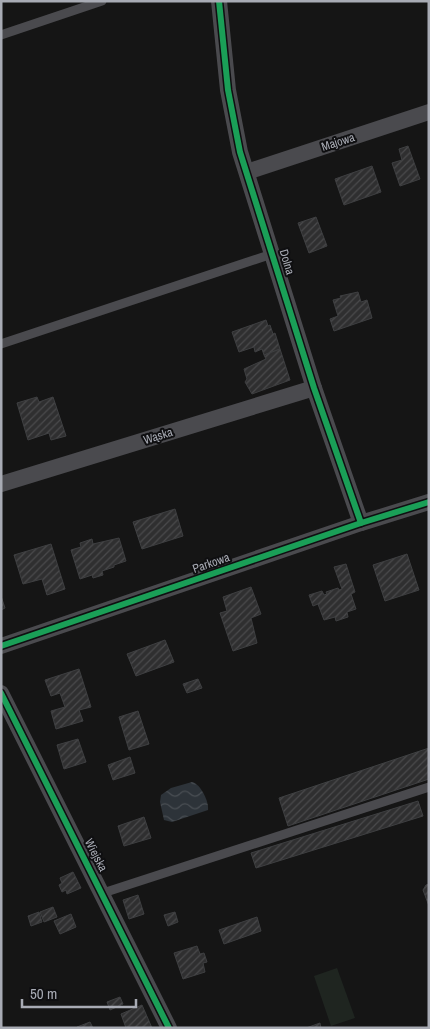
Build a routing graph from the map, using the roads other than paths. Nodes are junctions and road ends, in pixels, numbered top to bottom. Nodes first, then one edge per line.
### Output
1 (102, 1) edge
2 (219, 1) edge
3 (1, 34) edge
4 (429, 112) edge
5 (247, 172) junction
6 (272, 254) junction
7 (1, 344) edge
8 (314, 388) junction
9 (1, 484) edge
10 (429, 502) edge
11 (361, 523) junction
12 (1, 646) edge
13 (1, 693) edge
14 (429, 787) edge
15 (103, 893) junction
16 (169, 1028) edge

1 - 3 lane
2 - 5 street, Dolna
4 - 5 street, Majowa
5 - 6 street, Dolna
6 - 7 lane
6 - 8 street, Dolna
8 - 9 street, Wąska
8 - 11 street, Dolna
10 - 11 street, Parkowa
11 - 12 street, Parkowa
13 - 15 street, Wiejska
14 - 15 lane
15 - 16 street, Wiejska

